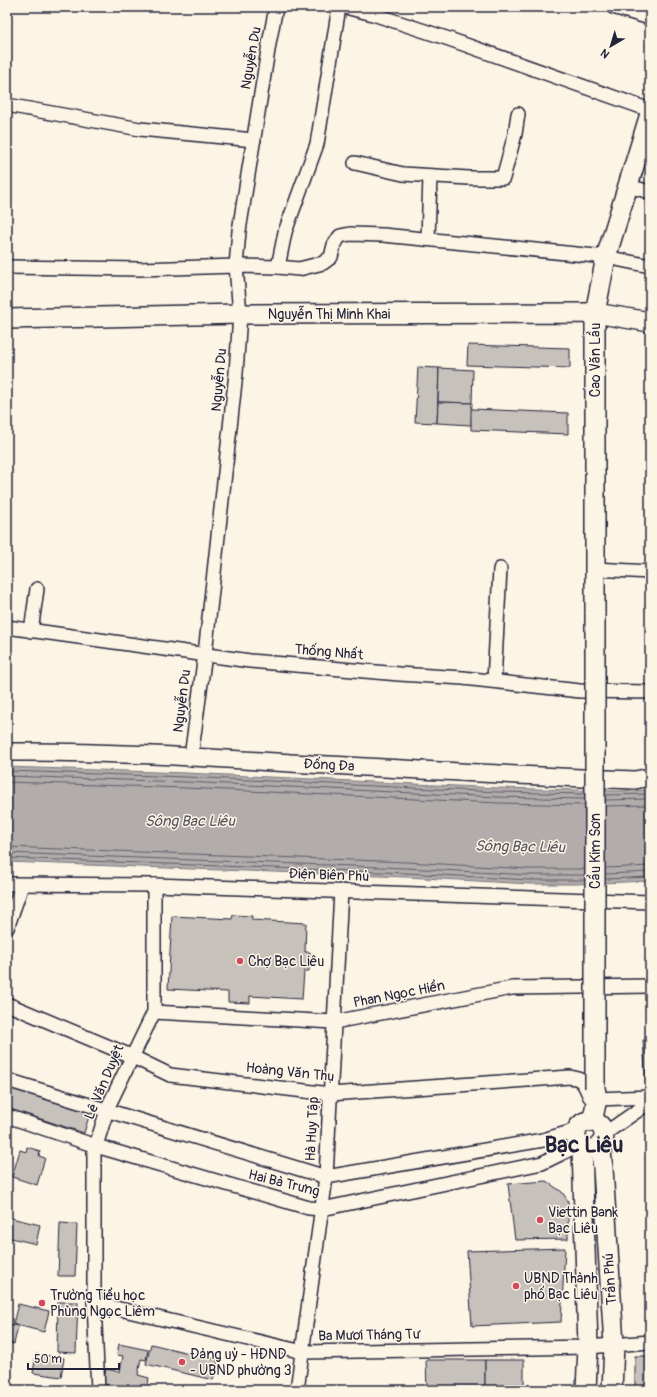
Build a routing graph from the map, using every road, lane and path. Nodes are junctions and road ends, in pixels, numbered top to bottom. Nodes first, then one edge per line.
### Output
1 (276, 7) edge
2 (339, 7) edge
3 (345, 7) edge
4 (613, 7) edge
5 (650, 18) edge
6 (7, 105) edge
7 (650, 110) edge
8 (518, 114) dead end
9 (650, 114) edge
10 (254, 140) junction
11 (355, 163) dead end
12 (430, 176) junction
13 (628, 186) junction
14 (650, 192) edge
15 (428, 239) junction
16 (606, 257) junction
17 (236, 266) junction
18 (650, 266) edge
19 (7, 267) edge
20 (278, 267) junction
21 (240, 314) junction
22 (595, 314) junction
23 (7, 319) edge
24 (650, 322) edge
25 (595, 569) junction
26 (500, 570) dead end
27 (650, 572) edge
28 (37, 589) dead end
29 (595, 614) joint
30 (7, 627) edge
31 (31, 631) junction
32 (205, 654) junction
33 (494, 681) junction
34 (650, 692) edge
35 (7, 752) edge
36 (191, 757) junction
37 (650, 777) edge
38 (7, 884) edge
39 (22, 885) junction
40 (154, 885) junction
41 (341, 891) junction
42 (650, 902) edge
43 (7, 928) edge
44 (650, 986) edge
45 (7, 1004) edge
46 (154, 1012) junction
47 (334, 1022) junction
48 (131, 1056) junction
49 (7, 1080) edge
50 (330, 1094) junction
51 (596, 1094) junction
52 (650, 1097) edge
53 (650, 1102) edge
54 (106, 1112) junction
55 (7, 1116) edge
56 (589, 1137) junction
57 (96, 1146) junction
58 (326, 1177) junction
59 (322, 1209) junction
60 (94, 1303) junction
61 (650, 1342) edge
62 (614, 1345) junction
63 (588, 1347) junction
64 (303, 1352) junction
65 (98, 1390) edge
66 (298, 1390) edge
67 (586, 1390) edge
68 (612, 1390) edge

1 - 10 street, Nguyễn Du
2 - 20 street
3 - 7 street
4 - 5 street
6 - 10 street
8 - 12 street
9 - 13 main road, Cao Văn Lầu
10 - 17 street, Nguyễn Du
11 - 12 street
12 - 15 street
13 - 14 street
13 - 16 main road, Cao Văn Lầu
15 - 16 street
15 - 20 street
16 - 18 street
16 - 22 main road, Cao Văn Lầu
17 - 19 street
17 - 20 street
17 - 21 street, Nguyễn Du
21 - 22 main road, Nguyễn Thị Minh Khai
21 - 23 main road, Nguyễn Thị Minh Khai
21 - 32 street, Nguyễn Du
22 - 24 main road, Nguyễn Thị Minh Khai
22 - 25 main road, Cao Văn Lầu
25 - 27 street
25 - 29 main road, Cao Văn Lầu
26 - 33 street
28 - 31 street
29 - 51 main road, Cầu Kim Sơn, bridge
30 - 31 street, Thống Nhất
31 - 32 street, Thống Nhất
32 - 33 street, Thống Nhất
32 - 36 street, Nguyễn Du
33 - 34 street, Thống Nhất
35 - 36 street, Đống Đa
36 - 37 street, Đống Đa
38 - 39 street, Điện Biên Phủ
39 - 40 street, Điện Biên Phủ
39 - 43 street
40 - 41 street, Điện Biên Phủ
40 - 46 street, Lê Văn Duyệt
41 - 42 street, Điện Biên Phủ
41 - 47 street, Hà Huy Tập
44 - 47 street, Phan Ngọc Hiển
45 - 48 street, Hoàng Văn Thụ
46 - 47 street, Phan Ngọc Hiển
46 - 48 street, Lê Văn Duyệt
47 - 50 street, Hà Huy Tập
48 - 50 street, Hoàng Văn Thụ
48 - 54 street, Lê Văn Duyệt
49 - 54 street, Hai Bà Trưng
50 - 51 street, Hoàng Văn Thụ
50 - 58 street, Hà Huy Tập
51 - 52 street
51 - 56 main road, Trần Phú
53 - 56 street, Hai Bà Trưng
54 - 57 street, Lê Văn Duyệt
54 - 58 street, Hai Bà Trưng
55 - 57 street, Hai Bà Trưng
56 - 58 street, Hai Bà Trưng
56 - 59 street, Hai Bà Trưng
56 - 62 main road, Trần Phú
56 - 63 main road, Trần Phú
57 - 59 street, Hai Bà Trưng
57 - 60 street, Lê Văn Duyệt
58 - 59 street, Hà Huy Tập
59 - 64 street, Hà Huy Tập
60 - 64 street, Ba Mươi Tháng Tư
60 - 65 street, Lê Văn Duyệt
61 - 62 street, Ba Mươi Tháng Tư
62 - 63 street, Ba Mươi Tháng Tư
62 - 68 main road, Trần Phú
63 - 64 street, Ba Mươi Tháng Tư
63 - 67 main road, Trần Phú
64 - 66 street, Hà Huy Tập

